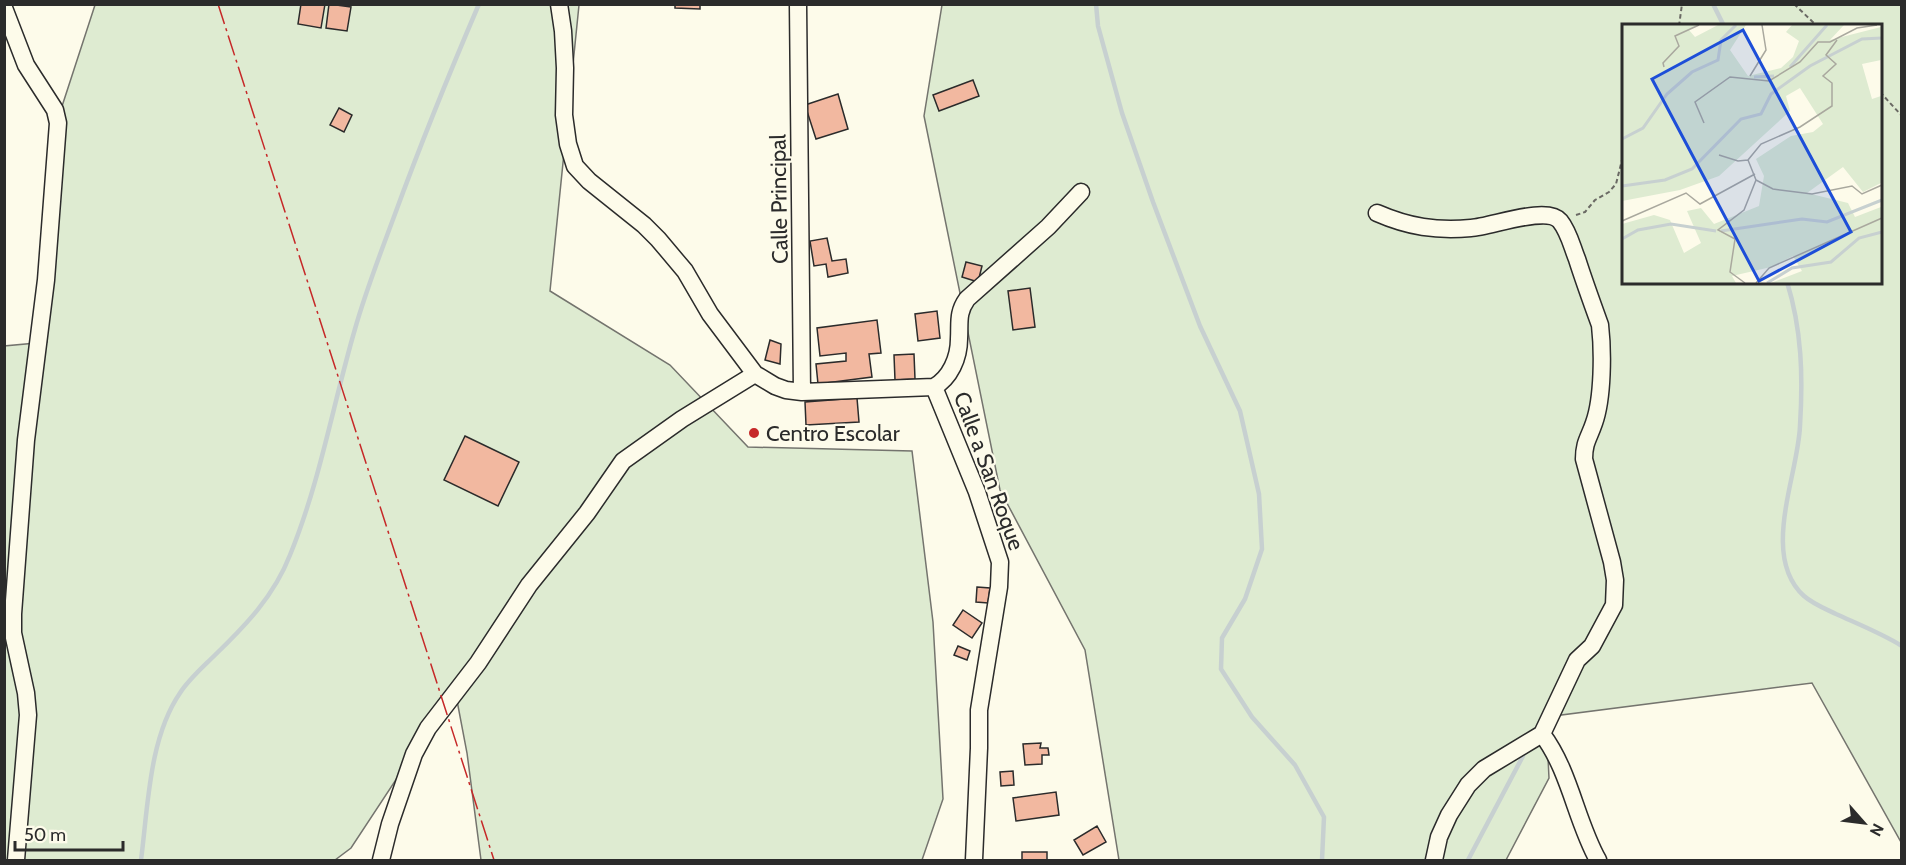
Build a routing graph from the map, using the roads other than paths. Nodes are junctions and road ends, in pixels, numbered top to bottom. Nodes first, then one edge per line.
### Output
1 (560, 4) edge
2 (798, 4) edge
3 (4, 8) edge
4 (1081, 192) dead end
5 (1377, 213) dead end
6 (755, 374) junction
7 (934, 387) junction
8 (802, 392) junction
9 (1542, 734) junction
10 (16, 861) edge
11 (381, 861) edge
12 (974, 861) edge
13 (1434, 861) edge
14 (1598, 861) edge

1 - 6 street
2 - 8 street, Calle Principal
3 - 10 street
4 - 7 street
5 - 9 street
6 - 8 street, Calle a San Roque
6 - 11 street
7 - 8 street, Calle a San Roque
7 - 12 street, Calle a San Roque
9 - 13 street
9 - 14 street

